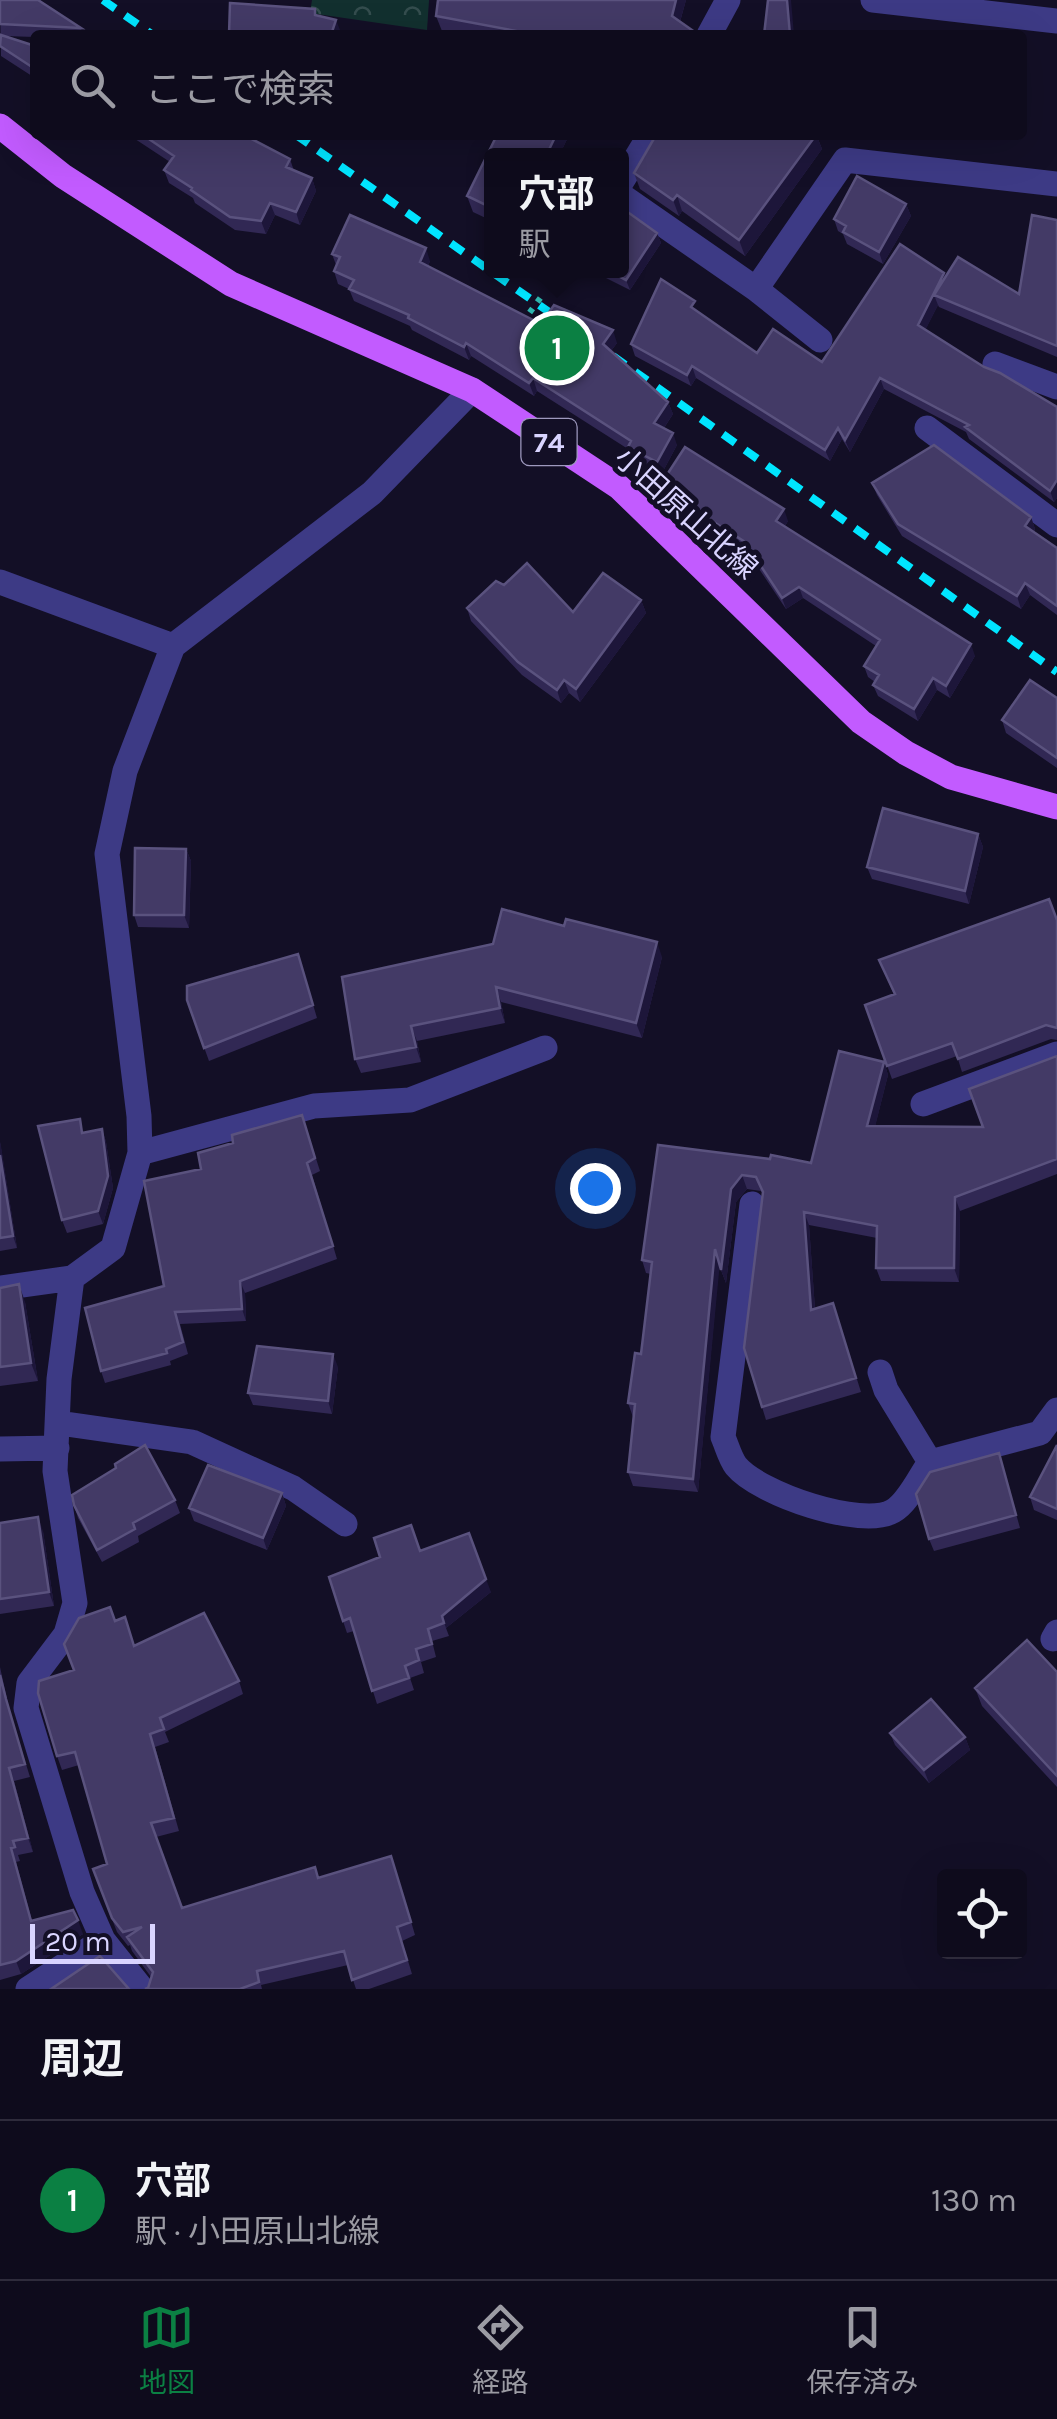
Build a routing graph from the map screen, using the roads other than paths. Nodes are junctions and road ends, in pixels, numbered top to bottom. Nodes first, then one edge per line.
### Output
1 (728, 0) edge
2 (874, 0) edge
3 (1057, 21) edge
4 (712, 30) edge
5 (0, 126) edge
6 (647, 140) edge
7 (629, 170) edge
8 (1057, 184) edge
9 (629, 201) edge
10 (756, 289) junction
11 (820, 340) dead end
12 (995, 364) dead end
13 (1057, 387) edge
14 (472, 390) junction
15 (927, 428) dead end
16 (1057, 525) edge
17 (0, 582) edge
18 (173, 646) junction
19 (1057, 807) edge
20 (545, 1048) dead end
21 (1057, 1054) edge
22 (923, 1104) dead end
23 (140, 1153) junction
24 (752, 1204) dead end
25 (72, 1278) junction
26 (0, 1288) edge
27 (880, 1372) dead end
28 (1057, 1410) edge
29 (58, 1435) junction
30 (0, 1450) edge
31 (930, 1462) junction
32 (345, 1524) dead end
33 (26, 1708) junction
34 (0, 1715) edge
35 (103, 1940) junction
36 (28, 1989) edge
37 (142, 1989) edge

1 - 4 street
2 - 3 street
5 - 14 main road, 小田原山北線 / 74
6 - 7 street
8 - 10 street
9 - 10 street
10 - 11 street
12 - 13 street
14 - 18 street
14 - 19 main road, 小田原山北線 / 74
15 - 16 street
17 - 18 street
18 - 23 street
20 - 23 street
21 - 22 street
23 - 25 street
24 - 31 street
25 - 26 street
25 - 29 street
27 - 31 street
28 - 31 street
29 - 30 street
29 - 32 street
29 - 33 street
33 - 34 street
33 - 35 street
35 - 36 street
35 - 37 street

